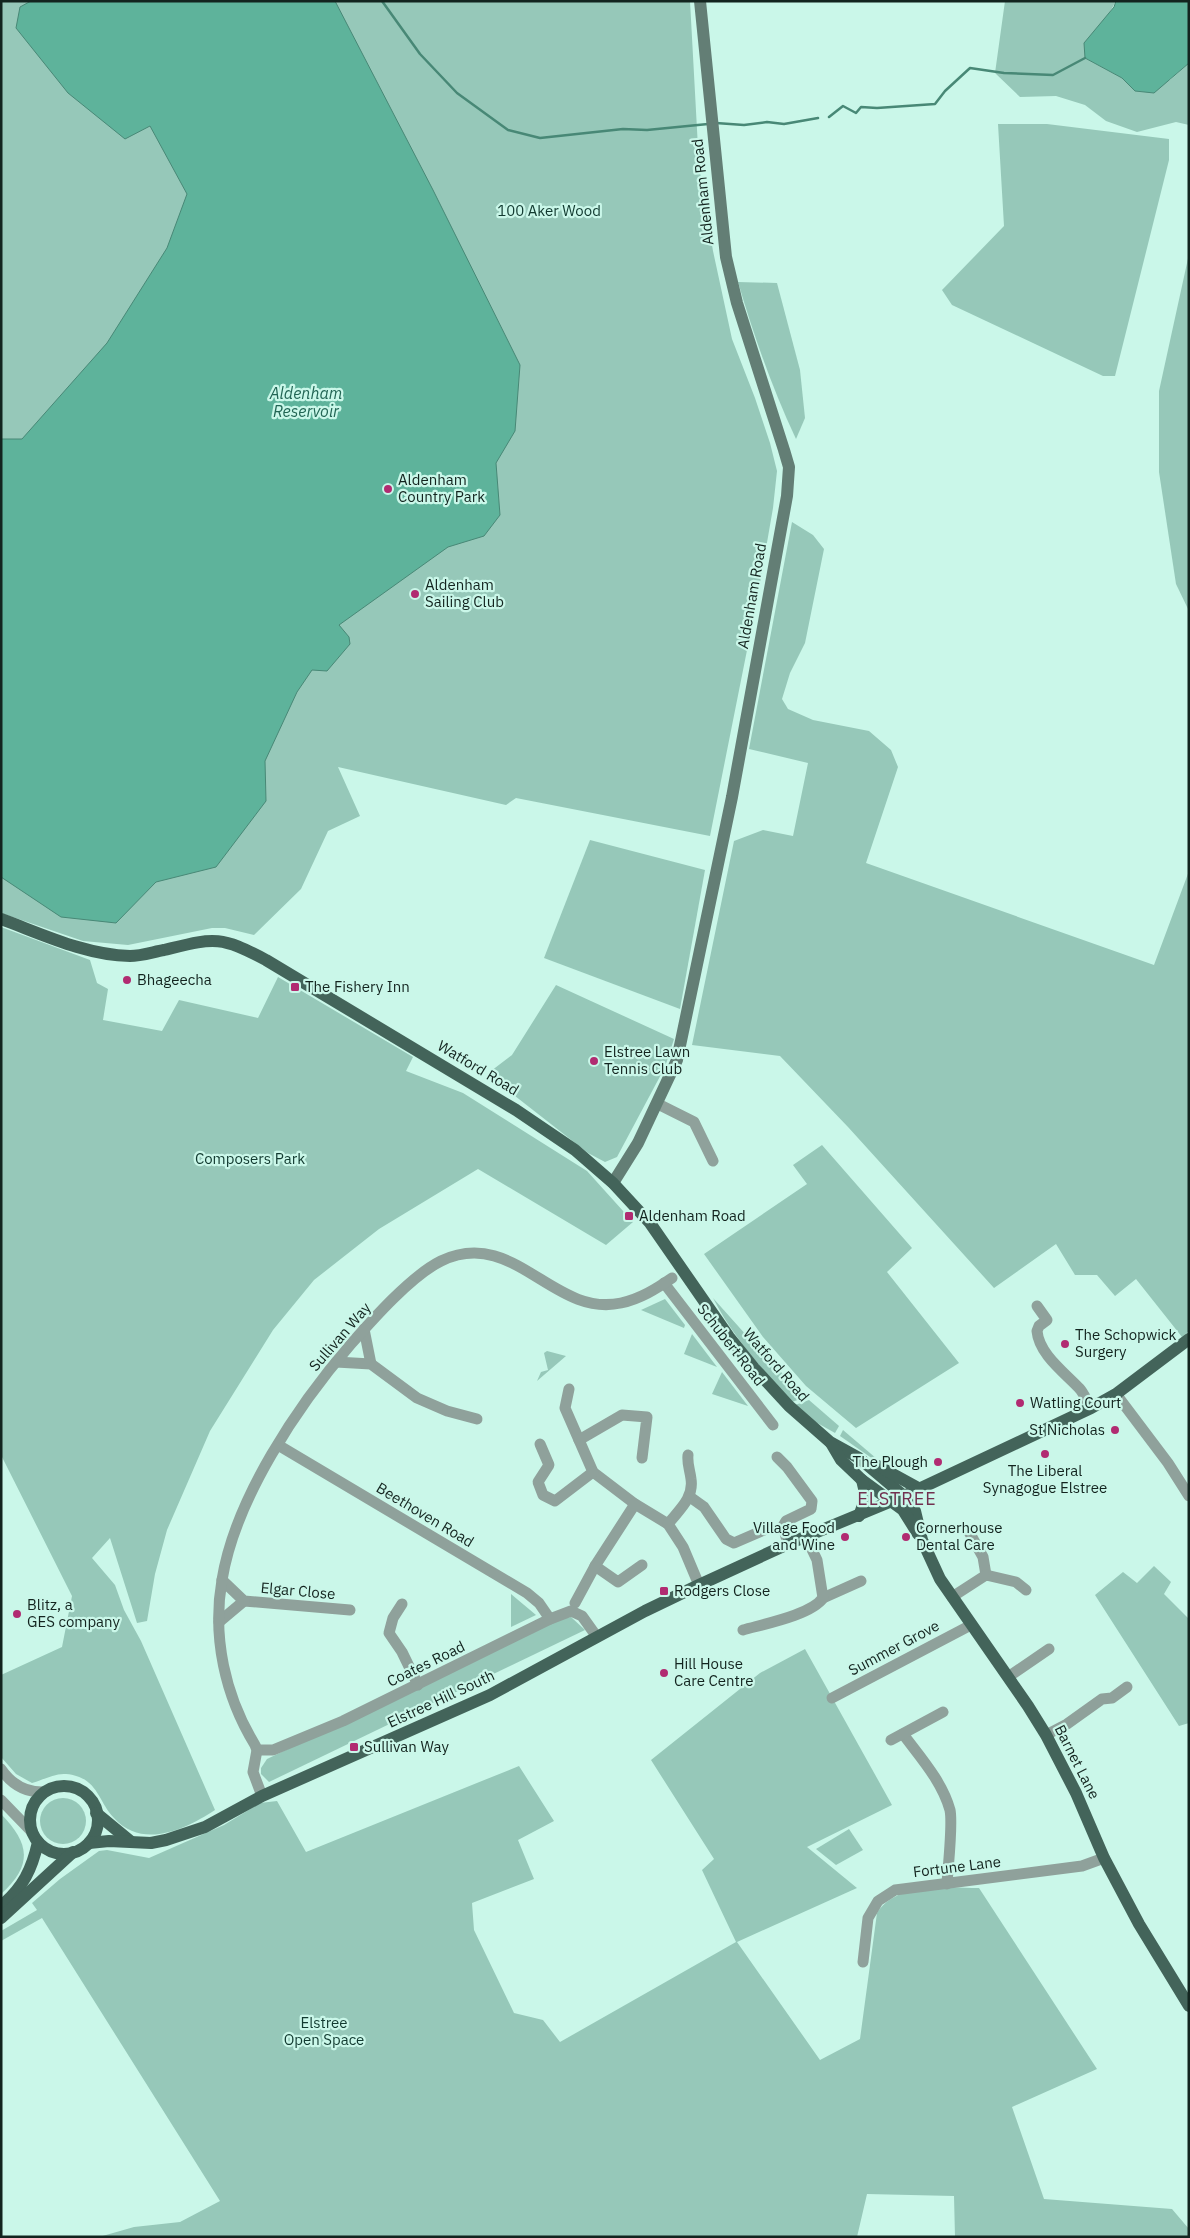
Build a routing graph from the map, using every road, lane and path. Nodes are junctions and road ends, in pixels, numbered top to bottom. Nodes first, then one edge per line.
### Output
1 (700, 1) edge
2 (1, 919) edge
3 (658, 1104) junction
4 (713, 1161) dead end
5 (613, 1183) junction
6 (668, 1280) joint
7 (1037, 1306) dead end
8 (364, 1329) junction
9 (1189, 1339) edge
10 (336, 1362) junction
11 (371, 1364) junction
12 (569, 1389) dead end
13 (1116, 1394) junction
14 (1091, 1408) junction
15 (477, 1419) dead end
16 (773, 1425) dead end
17 (579, 1440) junction
18 (830, 1442) junction
19 (540, 1444) dead end
20 (278, 1445) junction
21 (688, 1455) dead end
22 (642, 1458) dead end
23 (777, 1458) dead end
24 (859, 1458) junction
25 (593, 1472) junction
26 (862, 1480) junction
27 (920, 1489) junction
28 (904, 1496) junction
29 (1189, 1496) edge
30 (690, 1497) junction
31 (891, 1502) junction
32 (635, 1504) junction
33 (859, 1516) junction
34 (668, 1524) junction
35 (764, 1530) dead end
36 (968, 1530) dead end
37 (806, 1537) junction
38 (922, 1540) junction
39 (788, 1544) junction
40 (642, 1565) dead end
41 (594, 1566) junction
42 (986, 1575) junction
43 (222, 1580) junction
44 (861, 1580) dead end
45 (699, 1585) junction
46 (1026, 1590) dead end
47 (952, 1597) junction
48 (821, 1600) junction
49 (244, 1601) junction
50 (575, 1603) dead end
51 (402, 1604) dead end
52 (350, 1610) dead end
53 (550, 1618) junction
54 (219, 1622) junction
55 (971, 1625) junction
56 (743, 1630) dead end
57 (597, 1637) junction
58 (1049, 1649) dead end
59 (1008, 1678) junction
60 (418, 1685) junction
61 (1127, 1687) dead end
62 (832, 1698) dead end
63 (943, 1712) dead end
64 (903, 1734) junction
65 (1046, 1735) junction
66 (891, 1740) dead end
67 (257, 1750) junction
68 (1, 1769) edge
69 (45, 1792) junction
70 (262, 1796) junction
71 (1, 1800) edge
72 (96, 1813) junction
73 (35, 1837) junction
74 (130, 1841) junction
75 (89, 1843) junction
76 (73, 1852) junction
77 (1104, 1858) junction
78 (947, 1884) junction
79 (1, 1906) edge
80 (1, 1918) edge
81 (862, 1962) dead end
82 (1189, 2006) edge

1 - 3 street, Aldenham Road
2 - 5 main road, Watford Road
3 - 4 street
3 - 5 street, Aldenham Road
5 - 18 main road, Watford Road
6 - 8 street, Sullivan Way
6 - 16 street, Schubert Road
7 - 14 street
8 - 10 street, Sullivan Way
8 - 11 street
9 - 13 main road, Elstree Hill South
10 - 11 street
10 - 20 street, Sullivan Way
11 - 15 street
12 - 17 street
13 - 14 main road, Elstree Hill South
13 - 29 street
14 - 27 main road, Elstree Hill South
17 - 22 street
17 - 25 street
18 - 24 main road, Watford Road
18 - 26 main road, Watford Road
19 - 25 street
20 - 43 street, Sullivan Way
20 - 53 street, Beethoven Road
21 - 30 street
23 - 39 street
24 - 27 main road
24 - 28 main road, Watford Road
25 - 32 street
26 - 31 main road, Watford Road
26 - 33 main road
27 - 28 main road, Elstree Hill South
28 - 31 main road, Elstree Hill South
28 - 38 main road, Barnet Lane
30 - 34 street
30 - 35 street
31 - 33 main road, Elstree Hill South
31 - 38 main road, Barnet Lane
32 - 34 street
32 - 41 street
33 - 37 main road, Elstree Hill South
34 - 45 street
36 - 42 street
37 - 39 main road, Elstree Hill South
37 - 48 street
38 - 47 main road, Barnet Lane
39 - 45 main road, Elstree Hill South
40 - 41 street
41 - 50 street
42 - 46 street
42 - 47 street
43 - 49 street, Elgar Close
43 - 54 street, Sullivan Way
44 - 48 street
45 - 57 main road, Elstree Hill South
47 - 55 main road, Barnet Lane
48 - 56 street
49 - 52 street, Elgar Close
49 - 54 street, Elgar Close
51 - 60 street
53 - 57 street, Coates Road
53 - 60 street, Coates Road
54 - 67 street, Sullivan Way
55 - 59 main road, Barnet Lane
55 - 62 street, Summer Grove
57 - 70 main road, Elstree Hill South
58 - 59 street
59 - 65 main road, Barnet Lane
60 - 67 street, Coates Road
61 - 65 street
63 - 64 street
64 - 66 street
64 - 78 street
65 - 77 main road, Barnet Lane
67 - 70 street
68 - 69 street
69 - 72 main road
69 - 73 main road
70 - 74 main road, Elstree Hill South
71 - 73 street
72 - 74 main road
72 - 75 main road
73 - 76 main road
73 - 79 main road
74 - 75 main road, Elstree Hill South
75 - 76 main road
76 - 80 main road
77 - 78 street, Fortune Lane
77 - 82 main road, Barnet Lane
78 - 81 street, Fortune Lane

